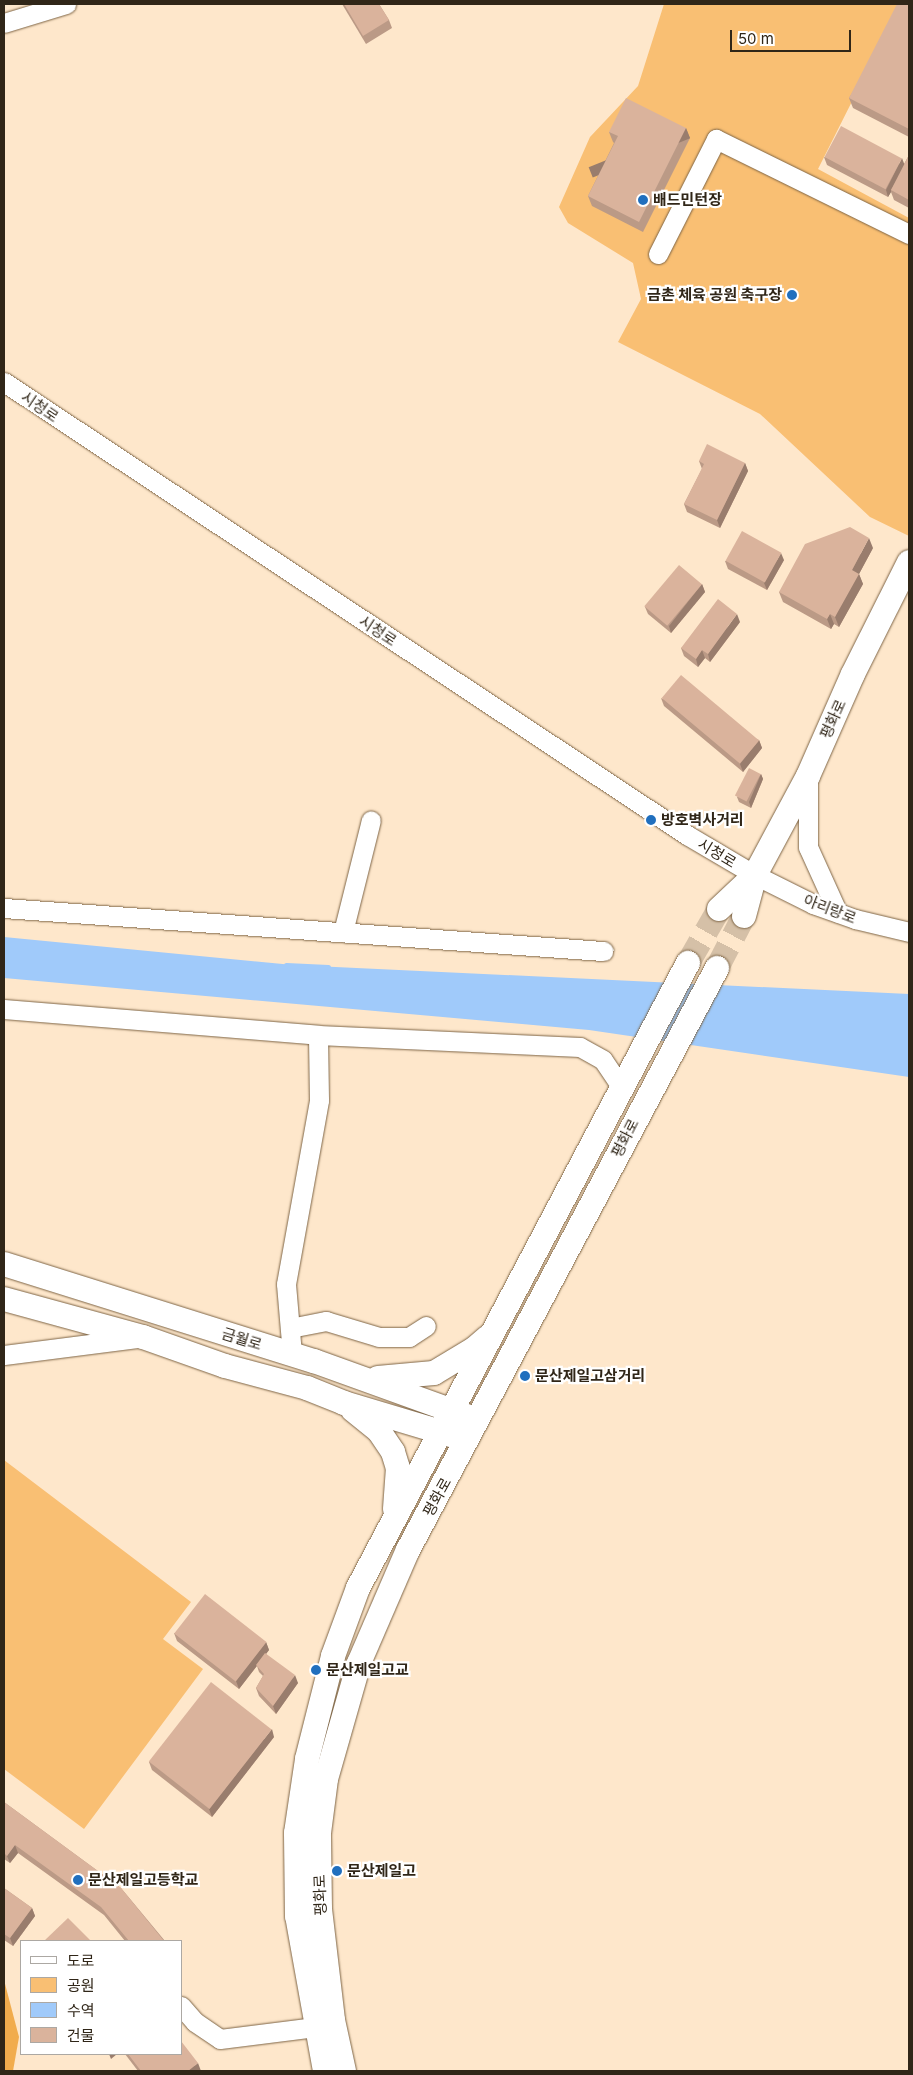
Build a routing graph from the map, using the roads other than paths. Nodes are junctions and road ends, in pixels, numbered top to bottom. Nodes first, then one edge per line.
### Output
1 (66, 4) edge
2 (4, 23) edge
3 (909, 234) edge
4 (658, 254) dead end
5 (4, 382) edge
6 (909, 562) edge
7 (808, 776) junction
8 (371, 820) dead end
9 (755, 875) junction
10 (4, 908) edge
11 (719, 910) tunnel mouth
12 (838, 913) junction
13 (744, 916) tunnel mouth
14 (343, 932) junction
15 (909, 932) edge
16 (603, 951) dead end
17 (688, 963) tunnel mouth
18 (717, 968) tunnel mouth
19 (4, 1009) edge
20 (318, 1034) junction
21 (621, 1087) junction
22 (4, 1264) edge
23 (4, 1299) edge
24 (426, 1326) dead end
25 (290, 1328) junction
26 (494, 1331) junction
27 (143, 1337) junction
28 (292, 1354) junction
29 (4, 1355) edge
30 (360, 1378) junction
31 (344, 1403) junction
32 (453, 1409) junction
33 (478, 1420) junction
34 (440, 1430) junction
35 (467, 1442) junction
36 (394, 1519) junction
37 (182, 2007) edge
38 (324, 2024) junction
39 (325, 2071) edge
40 (344, 2071) edge

1 - 2 street
3 - 4 street
5 - 9 street, 시청로
6 - 7 main road, 평화로
7 - 9 main road, 평화로
7 - 12 street
8 - 14 street
9 - 11 main road, 평화로
9 - 12 street, 아리랑로
9 - 13 main road, 평화로
10 - 14 street
12 - 15 street, 아리랑로
14 - 16 street
17 - 21 main road, 평화로
18 - 33 main road, 평화로
19 - 20 street
20 - 21 street
20 - 25 street
21 - 26 main road, 평화로
22 - 28 main road, 금월로
23 - 27 main road, 금월로
24 - 25 street
25 - 28 street
26 - 30 main road
26 - 32 main road, 평화로
27 - 29 street
27 - 31 main road, 금월로
28 - 30 main road, 금월로
30 - 32 main road, 금월로
31 - 34 main road, 금월로
31 - 36 main road
32 - 33 main road, 금월로
32 - 34 main road, 평화로
33 - 35 main road, 평화로
34 - 35 main road, 금월로
34 - 36 main road, 평화로
35 - 38 main road, 평화로
36 - 38 main road, 평화로
37 - 38 street
38 - 39 main road, 평화로
38 - 40 main road, 평화로

